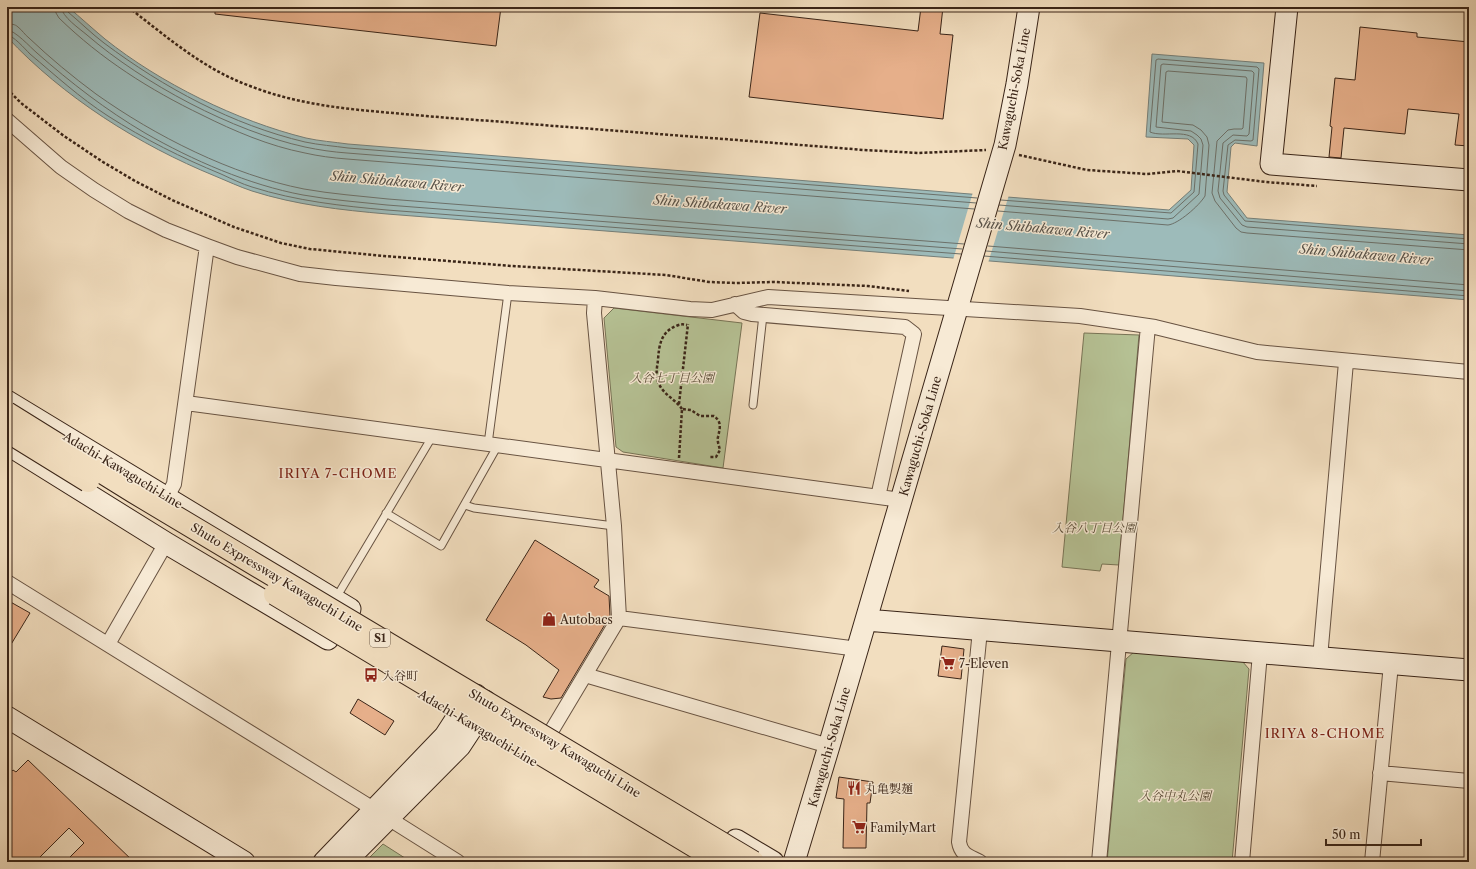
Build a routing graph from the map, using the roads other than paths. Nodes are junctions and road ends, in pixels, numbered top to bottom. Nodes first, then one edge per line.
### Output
1 (1029, 7) edge
2 (1287, 7) edge
3 (7, 120) edge
4 (1469, 180) edge
5 (207, 246) junction
6 (508, 293) junction
7 (595, 298) junction
8 (959, 300) junction
9 (735, 304) junction
10 (763, 315) junction
11 (1148, 326) junction
12 (1346, 362) junction
13 (1469, 372) edge
14 (7, 401) edge
15 (186, 403) junction
16 (753, 405) dead end
17 (7, 413) edge
18 (7, 431) edge
19 (432, 437) junction
20 (7, 444) edge
21 (493, 445) junction
22 (608, 461) junction
23 (167, 497) junction
24 (878, 497) junction
25 (901, 500) junction
26 (465, 505) junction
27 (386, 513) junction
28 (614, 526) junction
29 (166, 543) junction
30 (7, 582) edge
31 (335, 599) junction
32 (619, 618) junction
33 (866, 620) junction
34 (980, 630) junction
35 (1120, 641) junction
36 (108, 644) junction
37 (858, 649) junction
38 (1260, 653) junction
39 (1320, 658) junction
40 (1391, 664) junction
41 (1469, 670) edge
42 (586, 675) junction
43 (485, 690) junction
44 (7, 717) edge
45 (467, 721) junction
46 (552, 730) junction
47 (829, 746) junction
48 (1380, 773) junction
49 (1469, 781) edge
50 (381, 814) junction
51 (244, 862) edge
52 (324, 862) edge
53 (345, 862) edge
54 (458, 862) edge
55 (704, 862) edge
56 (721, 862) edge
57 (753, 862) edge
58 (773, 862) edge
59 (794, 862) edge
60 (980, 862) edge
61 (1099, 862) edge
62 (1242, 862) edge
63 (1372, 862) edge

1 - 8 main road, Kawaguchi-Soka Line
2 - 4 main road
3 - 5 street
5 - 6 street
5 - 15 street
6 - 7 street
6 - 21 lane
7 - 9 street
7 - 22 street
8 - 9 street
8 - 11 street
8 - 25 main road, Kawaguchi-Soka Line
9 - 10 street
10 - 16 lane
10 - 24 street
11 - 12 street
11 - 35 street
12 - 13 street
12 - 39 street
14 - 23 main road, Adachi-Kawaguchi Line
15 - 19 street
15 - 23 street
17 - 57 highway, Shuto Expressway Kawaguchi Line / S1, bridge
18 - 56 highway, Shuto Expressway Kawaguchi Line / S1, bridge
19 - 21 street
19 - 27 lane
20 - 29 main road, Adachi-Kawaguchi Line
21 - 22 street
21 - 26 lane
22 - 24 street
22 - 28 street
23 - 31 main road, Adachi-Kawaguchi Line
24 - 25 street
25 - 33 main road, Kawaguchi-Soka Line
26 - 27 lane
26 - 28 lane
27 - 31 lane
28 - 32 street
29 - 36 street
29 - 45 main road, Adachi-Kawaguchi Line
30 - 36 street
31 - 43 main road, Adachi-Kawaguchi Line
32 - 37 street
32 - 42 street
33 - 34 main road
33 - 37 main road, Kawaguchi-Soka Line
34 - 35 main road
34 - 60 street
35 - 38 main road
35 - 61 street
36 - 50 street
37 - 47 main road, Kawaguchi-Soka Line
38 - 39 main road
38 - 62 street
39 - 40 main road
40 - 41 main road
40 - 48 street
42 - 46 street
42 - 47 street
43 - 45 main road
43 - 46 main road, Adachi-Kawaguchi Line
44 - 51 main road
45 - 50 main road
45 - 55 main road, Adachi-Kawaguchi Line
46 - 58 main road, Adachi-Kawaguchi Line
47 - 59 main road, Kawaguchi-Soka Line
48 - 49 street
48 - 63 street
50 - 52 main road
50 - 53 main road
50 - 54 street

